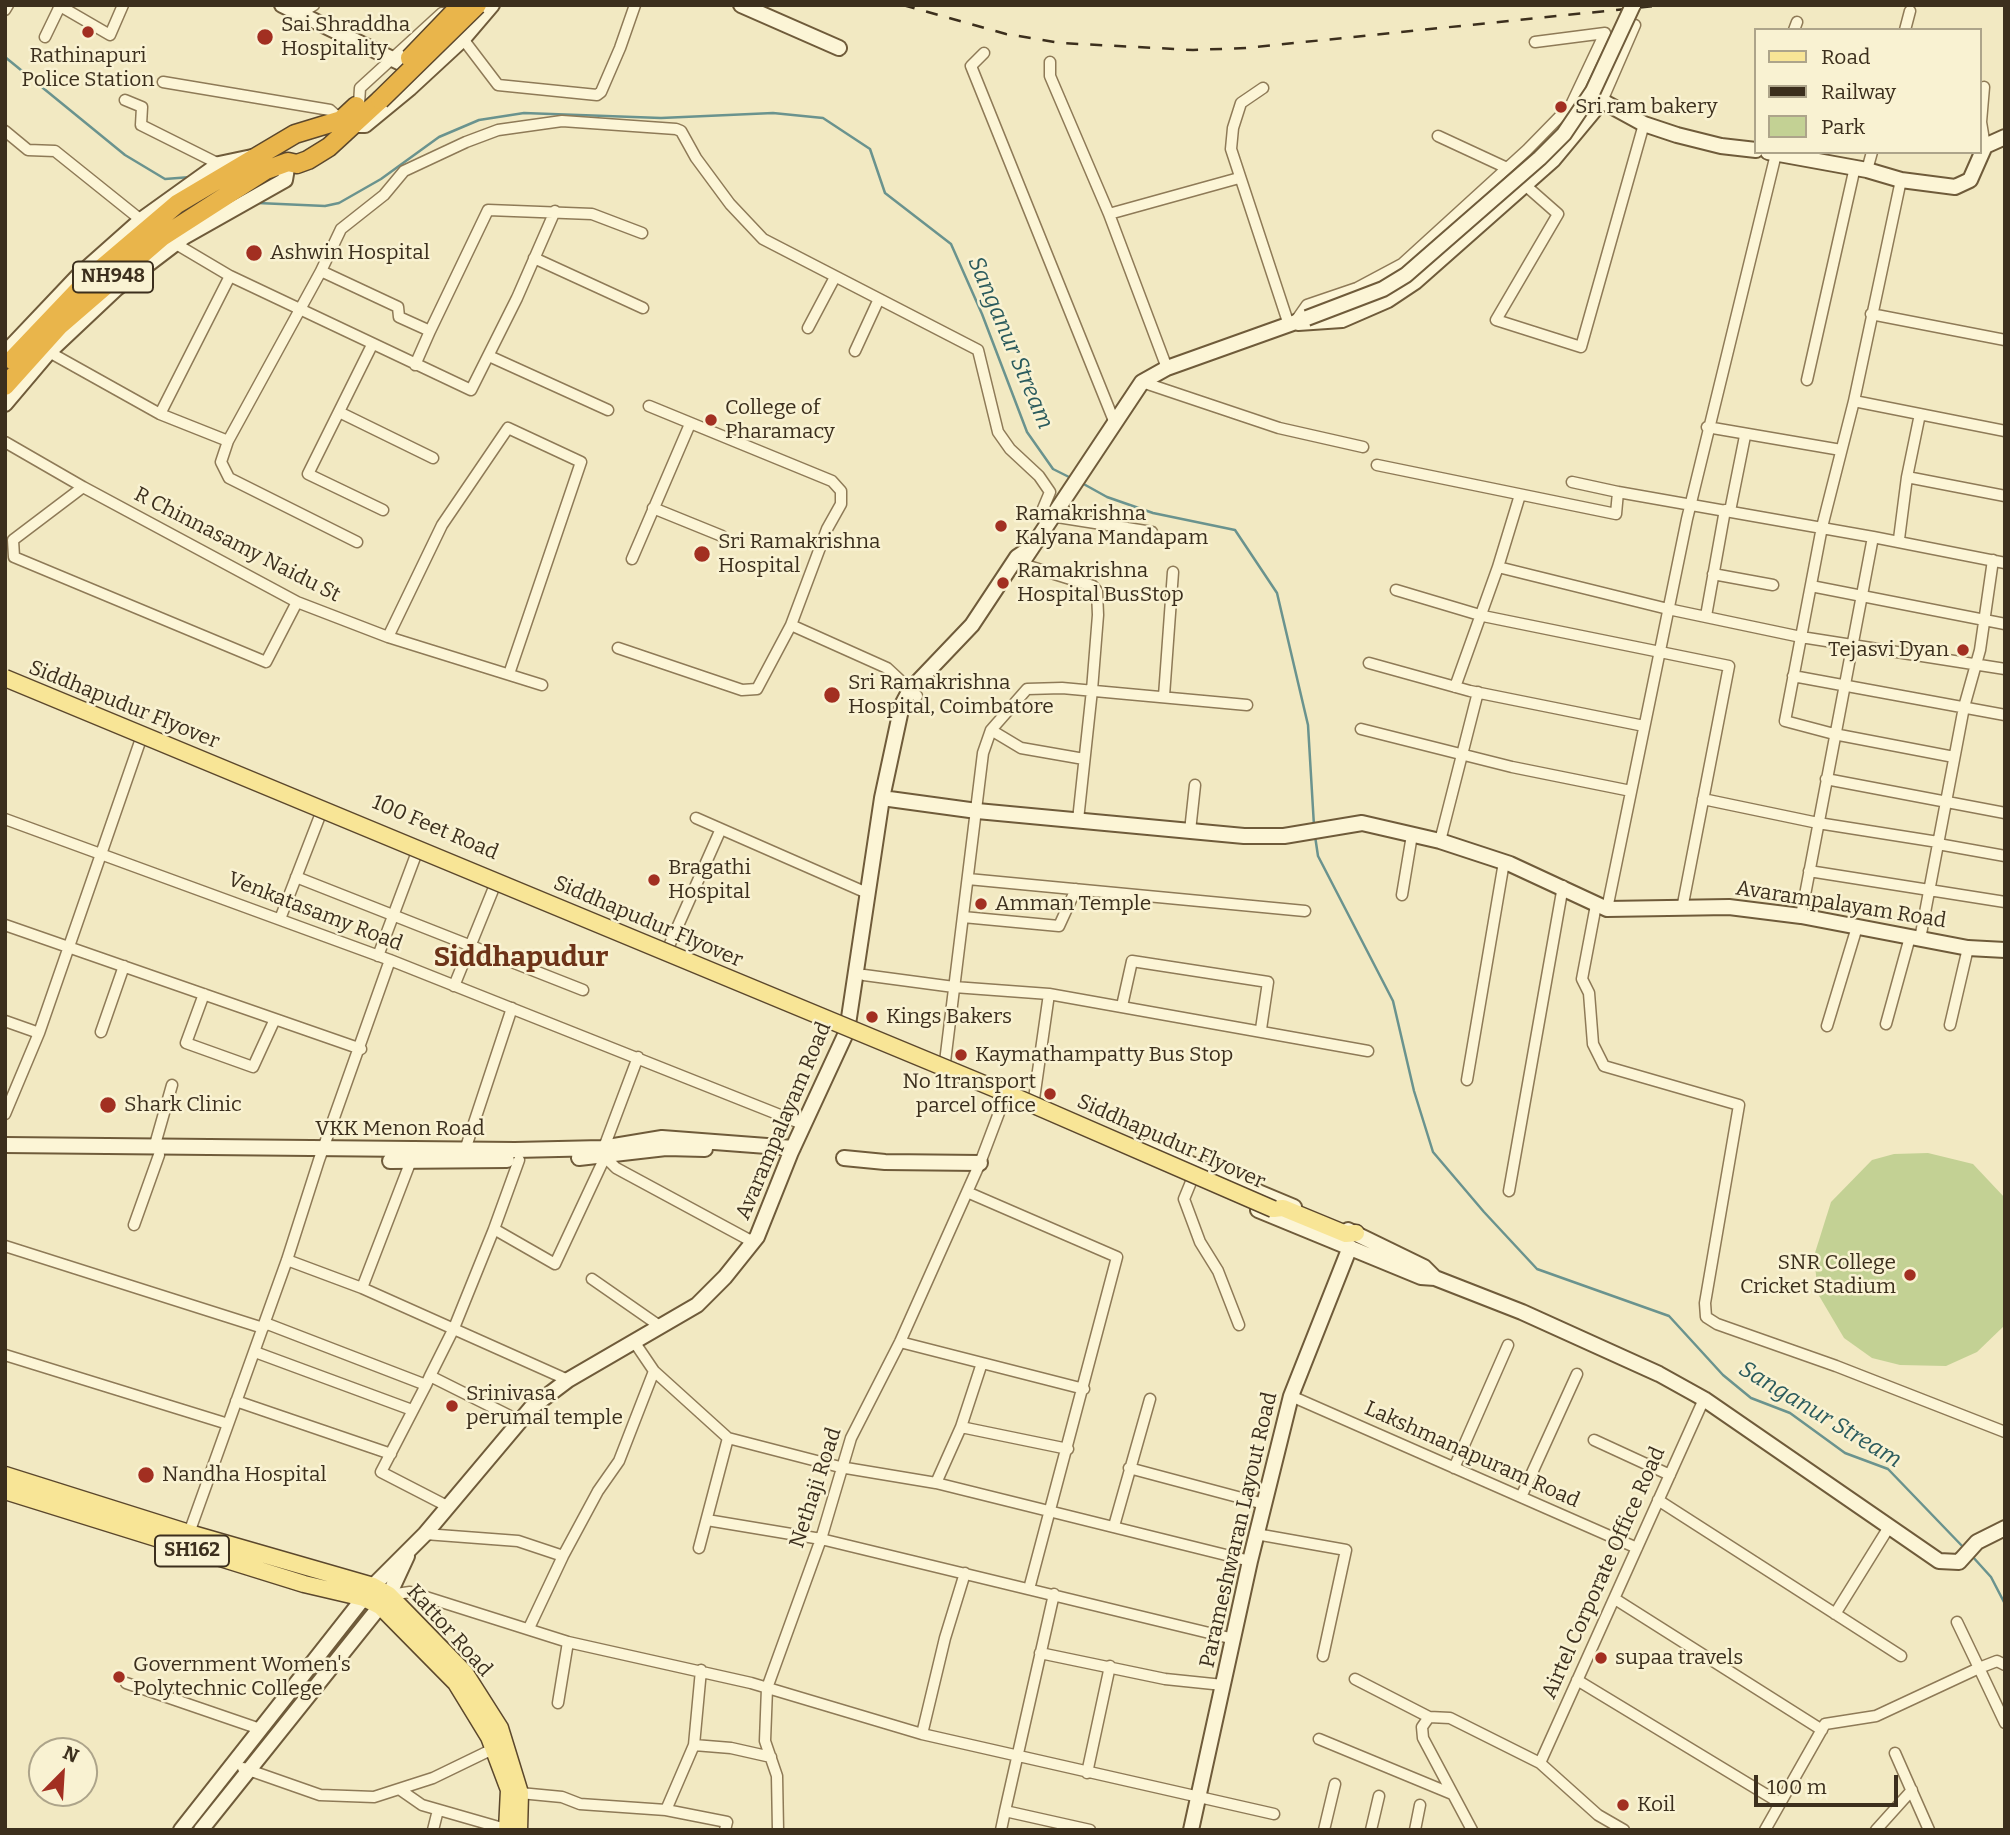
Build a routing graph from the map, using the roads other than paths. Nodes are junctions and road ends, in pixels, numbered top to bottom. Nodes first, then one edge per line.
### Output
1 (123, 5) edge
2 (282, 5) edge
3 (314, 5) edge
4 (461, 5) edge
5 (477, 5) edge
6 (492, 5) edge
7 (635, 5) edge
8 (741, 5) edge
9 (1633, 5) edge
10 (59, 6) edge
11 (445, 8) edge
12 (1910, 11) dead end
13 (299, 14) junction
14 (1635, 25) dead end
15 (1906, 28) edge
16 (45, 37) dead end
17 (463, 39) junction
18 (1535, 42) dead end
19 (839, 48) dead end
20 (984, 53) dead end
21 (393, 59) junction
22 (1050, 62) dead end
23 (424, 75) junction
24 (163, 82) dead end
25 (1984, 87) dead end
26 (1263, 88) dead end
27 (377, 96) junction
28 (125, 100) dead end
29 (1602, 101) junction
30 (359, 104) junction
31 (1982, 110) edge
32 (347, 123) junction
33 (1644, 124) junction
34 (1982, 128) edge
35 (5, 131) edge
36 (305, 132) junction
37 (1438, 136) dead end
38 (2005, 137) edge
39 (282, 141) junction
40 (1985, 146) junction
41 (1755, 147) edge
42 (1982, 153) edge
43 (1772, 154) edge
44 (1778, 154) edge
45 (1871, 154) edge
46 (1981, 154) edge
47 (317, 155) junction
48 (293, 163) junction
49 (1507, 168) junction
50 (1861, 169) junction
51 (1239, 178) junction
52 (1901, 180) junction
53 (229, 184) junction
54 (1525, 185) junction
55 (555, 211) junction
56 (1109, 214) junction
57 (141, 220) junction
58 (642, 233) dead end
59 (176, 244) junction
60 (534, 258) junction
61 (321, 271) junction
62 (230, 276) junction
63 (835, 277) junction
64 (878, 301) junction
65 (643, 307) dead end
66 (299, 310) junction
67 (1871, 314) junction
68 (1297, 322) junction
69 (808, 328) dead end
70 (430, 331) junction
71 (2005, 340) edge
72 (372, 345) junction
73 (855, 351) dead end
74 (49, 352) junction
75 (5, 353) edge
76 (489, 356) junction
77 (415, 365) junction
78 (5, 368) edge
79 (1167, 368) junction
80 (1807, 380) dead end
81 (1142, 382) junction
82 (5, 386) edge
83 (1854, 401) junction
84 (5, 404) edge
85 (649, 406) dead end
86 (608, 410) dead end
87 (339, 412) junction
88 (160, 414) junction
89 (1920, 414) junction
90 (1114, 421) junction
91 (690, 424) junction
92 (1707, 427) junction
93 (2005, 431) edge
94 (1745, 436) junction
95 (228, 441) junction
96 (5, 442) edge
97 (1363, 447) dead end
98 (1841, 450) junction
99 (433, 458) dead end
100 (1377, 465) dead end
101 (1907, 477) junction
102 (1572, 482) dead end
103 (83, 487) junction
104 (1618, 492) junction
105 (1520, 495) junction
106 (2005, 496) edge
107 (1690, 503) junction
108 (653, 508) junction
109 (383, 510) dead end
110 (1728, 510) junction
111 (1051, 517) junction
112 (1822, 527) junction
113 (1152, 532) dead end
114 (722, 536) dead end
115 (1873, 537) junction
116 (1899, 539) junction
117 (357, 542) dead end
118 (1029, 549) junction
119 (632, 559) dead end
120 (1993, 560) junction
121 (2005, 563) edge
122 (1022, 564) junction
123 (1498, 567) junction
124 (1173, 572) dead end
125 (1713, 575) junction
126 (1773, 585) dead end
127 (1811, 586) junction
128 (1396, 590) dead end
129 (1862, 596) junction
130 (297, 601) junction
131 (1668, 609) junction
132 (1483, 616) junction
133 (1706, 616) junction
134 (1985, 621) junction
135 (2005, 624) edge
136 (791, 625) junction
137 (388, 637) junction
138 (1801, 637) junction
139 (1852, 645) junction
140 (618, 648) dead end
141 (1659, 652) junction
142 (1369, 663) dead end
143 (1976, 665) junction
144 (2005, 669) edge
145 (509, 674) junction
146 (1793, 676) junction
147 (5, 678) edge
148 (1844, 684) junction
149 (541, 685) dead end
150 (1455, 687) junction
151 (1092, 690) junction
152 (1478, 692) junction
153 (914, 693) junction
154 (1164, 696) junction
155 (1247, 705) dead end
156 (1964, 707) junction
157 (2005, 715) edge
158 (1644, 726) junction
159 (1361, 729) dead end
160 (991, 730) junction
161 (1834, 734) junction
162 (142, 735) junction
163 (1462, 755) junction
164 (1955, 757) junction
165 (1084, 760) junction
166 (1826, 779) junction
167 (1195, 785) dead end
168 (1631, 791) junction
169 (886, 798) junction
170 (1703, 799) junction
171 (1945, 804) junction
172 (977, 811) junction
173 (321, 813) junction
174 (2005, 813) edge
175 (696, 818) dead end
176 (5, 819) edge
177 (1078, 820) junction
178 (1818, 822) junction
179 (720, 831) junction
180 (1190, 831) junction
181 (1412, 835) junction
182 (1440, 841) junction
183 (1938, 843) junction
184 (417, 852) junction
185 (99, 853) junction
186 (2005, 856) edge
187 (1504, 862) junction
188 (1809, 871) junction
189 (296, 877) junction
190 (968, 879) junction
191 (495, 885) junction
192 (1563, 886) junction
193 (1930, 888) junction
194 (1076, 889) junction
195 (867, 893) junction
196 (1402, 895) dead end
197 (2005, 902) edge
198 (1602, 907) junction
199 (1682, 909) junction
200 (1305, 911) dead end
201 (1801, 916) junction
202 (392, 917) junction
203 (963, 917) junction
204 (280, 919) junction
205 (5, 925) edge
206 (1857, 927) junction
207 (1915, 938) junction
208 (472, 944) junction
209 (668, 946) junction
210 (68, 947) junction
211 (1968, 948) junction
212 (2005, 950) edge
213 (378, 956) junction
214 (390, 960) junction
215 (124, 966) junction
216 (864, 975) junction
217 (454, 986) junction
218 (954, 987) junction
219 (583, 989) dead end
220 (204, 994) junction
221 (1049, 995) junction
222 (1122, 1006) junction
223 (512, 1008) junction
224 (275, 1019) junction
225 (5, 1021) edge
226 (1886, 1024) dead end
227 (1950, 1025) dead end
228 (851, 1026) junction
229 (1828, 1026) dead end
230 (1261, 1029) junction
231 (39, 1032) junction
232 (101, 1032) dead end
233 (361, 1049) junction
234 (1368, 1051) dead end
235 (638, 1057) junction
236 (945, 1062) junction
237 (1467, 1080) dead end
238 (172, 1085) dead end
239 (1007, 1093) junction
240 (1034, 1099) junction
241 (5, 1114) edge
242 (805, 1125) junction
243 (5, 1145) edge
244 (465, 1150) junction
245 (792, 1150) junction
246 (156, 1151) junction
247 (603, 1152) junction
248 (5, 1153) edge
249 (320, 1155) junction
250 (412, 1156) junction
251 (844, 1158) dead end
252 (519, 1160) junction
253 (980, 1163) junction
254 (1191, 1182) junction
255 (1509, 1191) dead end
256 (967, 1192) junction
257 (1306, 1222) junction
258 (134, 1225) dead end
259 (494, 1229) junction
260 (1327, 1239) junction
261 (1353, 1240) junction
262 (753, 1242) junction
263 (5, 1246) edge
264 (287, 1260) junction
265 (592, 1279) dead end
266 (362, 1288) junction
267 (264, 1325) junction
268 (1239, 1325) dead end
269 (661, 1327) junction
270 (454, 1328) junction
271 (900, 1342) junction
272 (635, 1343) junction
273 (1508, 1345) dead end
274 (255, 1352) junction
275 (5, 1355) edge
276 (982, 1363) junction
277 (654, 1371) junction
278 (1577, 1374) dead end
279 (428, 1380) junction
280 (568, 1380) junction
281 (1084, 1389) junction
282 (1291, 1396) junction
283 (1704, 1398) junction
284 (1150, 1399) dead end
285 (236, 1401) junction
286 (412, 1410) junction
287 (520, 1421) junction
288 (228, 1424) junction
289 (961, 1427) junction
290 (2005, 1432) edge
291 (728, 1438) junction
292 (1594, 1440) dead end
293 (1069, 1449) junction
294 (391, 1454) junction
295 (840, 1467) junction
296 (1129, 1468) junction
297 (1454, 1468) junction
298 (5, 1475) edge
299 (1670, 1475) junction
300 (936, 1483) junction
301 (5, 1491) edge
302 (1521, 1497) junction
303 (1658, 1500) junction
304 (1264, 1504) junction
305 (447, 1506) junction
306 (1051, 1510) junction
307 (707, 1520) junction
308 (1114, 1526) junction
309 (1889, 1527) junction
310 (2005, 1528) edge
311 (189, 1533) junction
312 (425, 1534) junction
313 (1256, 1534) junction
314 (821, 1539) junction
315 (699, 1548) dead end
316 (1637, 1548) junction
317 (411, 1549) junction
318 (563, 1556) junction
319 (1250, 1561) junction
320 (965, 1573) junction
321 (1029, 1589) junction
322 (369, 1592) junction
323 (1054, 1594) junction
324 (1615, 1599) junction
325 (385, 1601) junction
326 (1835, 1614) junction
327 (1957, 1622) dead end
328 (530, 1628) junction
329 (1234, 1639) junction
330 (568, 1642) junction
331 (1040, 1653) junction
332 (1323, 1656) dead end
333 (1901, 1656) dead end
334 (2005, 1665) edge
335 (1110, 1666) junction
336 (1979, 1668) junction
337 (701, 1670) junction
338 (1354, 1679) dead end
339 (1577, 1680) junction
340 (125, 1684) dead end
341 (1223, 1685) junction
342 (767, 1688) junction
343 (558, 1703) dead end
344 (1429, 1717) junction
345 (2005, 1723) edge
346 (260, 1728) junction
347 (1822, 1730) junction
348 (922, 1734) junction
349 (1319, 1739) dead end
350 (694, 1745) junction
351 (500, 1746) junction
352 (1895, 1753) dead end
353 (1018, 1754) junction
354 (771, 1757) junction
355 (234, 1762) junction
356 (1540, 1763) junction
357 (250, 1772) junction
358 (1087, 1773) junction
359 (1335, 1784) dead end
360 (399, 1789) junction
361 (1912, 1790) junction
362 (520, 1793) junction
363 (1453, 1794) junction
364 (1379, 1796) dead end
365 (1198, 1798) junction
366 (1780, 1803) junction
367 (1420, 1805) dead end
368 (438, 1810) junction
369 (666, 1810) junction
370 (1005, 1811) junction
371 (1274, 1814) dead end
372 (181, 1830) edge
373 (201, 1830) edge
374 (433, 1830) edge
375 (511, 1830) edge
376 (725, 1830) edge
377 (778, 1830) edge
378 (1001, 1830) edge
379 (1090, 1830) edge
380 (1191, 1830) edge
381 (1324, 1830) edge
382 (1371, 1830) edge
383 (1415, 1830) edge
384 (1472, 1830) edge
385 (1624, 1830) edge
386 (1765, 1830) edge
387 (1876, 1830) edge
388 (1929, 1830) edge

1 - 10 street
2 - 13 street
3 - 13 street
4 - 27 highway, NH948, bridge
5 - 27 highway, NH948, bridge
6 - 17 street
7 - 17 street
8 - 19 street
9 - 68 street, bridge
10 - 16 street
11 - 21 street
12 - 15 street
13 - 21 street
14 - 29 street
17 - 23 street
18 - 49 street
20 - 90 street
21 - 23 street
21 - 30 street
22 - 56 street
23 - 32 street
24 - 32 street
25 - 31 street
26 - 51 street
27 - 30 highway, NH948
27 - 32 highway, NH948
28 - 53 street
29 - 33 street
29 - 54 street
30 - 32 highway, NH948
32 - 36 highway, NH948
32 - 47 highway, NH948
33 - 41 street
33 - 54 street
34 - 40 street
35 - 57 street
36 - 39 highway, NH948
36 - 47 highway
37 - 49 street
38 - 40 street
39 - 48 highway
39 - 53 highway, NH948
40 - 42 street
43 - 92 street
44 - 50 street
45 - 50 street
46 - 52 street
47 - 48 highway, NH948
48 - 53 highway, NH948
49 - 68 street
50 - 52 street
50 - 80 street
51 - 56 street
51 - 68 street
52 - 67 street
53 - 57 street
53 - 59 street
53 - 78 highway, NH948
53 - 82 highway, NH948
54 - 68 street
55 - 58 street
55 - 60 street
55 - 70 street
56 - 79 street
57 - 75 street
59 - 62 street
59 - 74 street
60 - 65 street
60 - 76 street
61 - 63 street
61 - 66 street
61 - 70 street
62 - 66 street
62 - 88 street
63 - 64 street
63 - 69 street
64 - 73 street
64 - 111 street
66 - 72 street
66 - 95 street
67 - 71 street
67 - 83 street
68 - 79 street
70 - 77 street
72 - 77 street
72 - 87 street
74 - 84 street
74 - 88 street
76 - 77 street
76 - 86 street
79 - 81 street
81 - 90 street
81 - 97 street
83 - 89 street
83 - 98 street
85 - 91 street
87 - 99 street
87 - 109 street
88 - 95 street
89 - 93 street
89 - 101 street
90 - 111 street
91 - 108 street
91 - 136 street
92 - 94 street
92 - 107 street
94 - 98 street
94 - 110 street
95 - 117 street
96 - 103 street, R Chinnasamy Naidu St
98 - 112 street
100 - 105 street
101 - 106 street
101 - 116 street
102 - 104 street
103 - 130 street, R Chinnasamy Naidu St
103 - 130 street
104 - 105 street
104 - 107 street
105 - 123 street
107 - 110 street
107 - 131 street
108 - 114 street
108 - 119 street
110 - 112 street
110 - 125 street
111 - 113 street
111 - 118 street
112 - 115 street
112 - 127 street
115 - 116 street
115 - 129 street
116 - 120 street
118 - 122 street
118 - 153 street
120 - 121 street
120 - 134 street
122 - 151 street
122 - 153 street
123 - 131 street
123 - 132 street
124 - 154 street
125 - 126 street
125 - 133 street
127 - 129 street
127 - 138 street
128 - 132 street
129 - 134 street
129 - 139 street
130 - 137 street, R Chinnasamy Naidu St
131 - 133 street
131 - 141 street
132 - 141 street
132 - 150 street
133 - 138 street
134 - 135 street
134 - 143 street
136 - 140 street
136 - 153 street
137 - 145 street, R Chinnasamy Naidu St
137 - 145 street
138 - 139 street
138 - 146 street
139 - 143 street
139 - 148 street
141 - 158 street
141 - 170 street
142 - 150 street
143 - 144 street
143 - 156 street
145 - 149 street, R Chinnasamy Naidu St
146 - 148 street
146 - 161 street
147 - 162 street, 100 Feet Road
147 - 257 main road, Siddhapudur Flyover, bridge
148 - 156 street
148 - 161 street
150 - 152 street
151 - 154 street
151 - 160 street
151 - 165 street
152 - 158 street
152 - 163 street
153 - 169 street
154 - 155 street
156 - 157 street
156 - 164 street
158 - 168 street
159 - 163 street
160 - 165 street
160 - 172 street
161 - 164 street
161 - 166 street
162 - 173 street, 100 Feet Road
162 - 185 street
162 - 209 street, 100 Feet Road
163 - 168 street
163 - 182 street
164 - 171 street
165 - 177 street
166 - 171 street
166 - 178 street
167 - 180 street
168 - 198 street
169 - 172 street, Avarampalayam Road
169 - 195 street, Avarampalayam Road
169 - 216 street
170 - 178 street
170 - 199 street
171 - 174 street
171 - 183 street
172 - 177 street, Avarampalayam Road
172 - 190 street
173 - 184 street, 100 Feet Road
173 - 189 street
175 - 179 street
176 - 185 street, Venkatasamy Road
177 - 180 street, Avarampalayam Road
178 - 183 street
178 - 188 street
179 - 195 street
179 - 209 street
180 - 181 street, Avarampalayam Road
181 - 182 street, Avarampalayam Road
181 - 196 street
182 - 187 street, Avarampalayam Road
183 - 186 street
183 - 193 street
184 - 191 street, 100 Feet Road
184 - 202 street
185 - 204 street, Venkatasamy Road
185 - 210 street
187 - 192 street, Avarampalayam Road
187 - 237 street
188 - 193 street
188 - 201 street
189 - 202 street
189 - 204 street
190 - 194 street
190 - 203 street
191 - 208 street
191 - 228 street, 100 Feet Road
192 - 198 street, Avarampalayam Road
192 - 255 street
193 - 197 street
193 - 207 street
194 - 200 street
194 - 203 street
195 - 228 street, Avarampalayam Road
198 - 199 street, Avarampalayam Road
198 - 290 street
199 - 201 street, Avarampalayam Road
201 - 206 street, Avarampalayam Road
202 - 208 street
202 - 213 street
203 - 218 street
204 - 213 street, Venkatasamy Road
205 - 210 street
206 - 207 street, Avarampalayam Road
206 - 229 street
207 - 211 street, Avarampalayam Road
207 - 226 street
208 - 217 street
208 - 219 street
209 - 228 street, 100 Feet Road
210 - 215 street
210 - 231 street
211 - 212 street, Avarampalayam Road
211 - 227 street
213 - 214 street, Venkatasamy Road
214 - 217 street, Venkatasamy Road
214 - 233 street
215 - 220 street
215 - 232 street
216 - 218 street
216 - 228 street
217 - 223 street, Venkatasamy Road
218 - 221 street
218 - 236 street
220 - 224 street
220 - 224 street
221 - 222 street
221 - 240 street
222 - 230 street
222 - 230 street
223 - 235 street, Venkatasamy Road
223 - 244 street
224 - 233 street
225 - 231 street
228 - 236 street
228 - 239 street
228 - 242 street, Avarampalayam Road
230 - 234 street
231 - 241 street
233 - 249 street
235 - 242 street, Venkatasamy Road
235 - 247 street
236 - 239 street
238 - 246 street
239 - 240 street
239 - 253 street, Nethaji Road
239 - 254 street
240 - 261 street
242 - 245 street, Avarampalayam Road
243 - 246 street, VKK Menon Road
244 - 247 street, VKK Menon Road
244 - 250 street, VKK Menon Road
245 - 247 street, VKK Menon Road
245 - 262 street, Avarampalayam Road
246 - 248 street, VKK Menon Road
246 - 249 street, VKK Menon Road
246 - 258 street
247 - 252 street, VKK Menon Road
247 - 259 street
247 - 262 street
249 - 250 street, VKK Menon Road
249 - 264 street
250 - 252 street, VKK Menon Road
250 - 266 street
251 - 253 street
252 - 259 street
253 - 256 street, Nethaji Road
254 - 260 street
254 - 268 street
256 - 271 street, Nethaji Road
256 - 281 street
257 - 260 main road, Siddhapudur Flyover
257 - 261 main road, Siddhapudur Flyover
259 - 270 street
260 - 261 street
261 - 282 street, Parameshwaran Layout Road
261 - 283 street
262 - 269 street, Avarampalayam Road
263 - 267 street
264 - 266 street
264 - 267 street
265 - 269 street
266 - 270 street
267 - 274 street
267 - 279 street
269 - 272 street, Avarampalayam Road
270 - 279 street
270 - 280 street
271 - 276 street
271 - 295 street, Nethaji Road
272 - 277 street
272 - 280 street, Avarampalayam Road
273 - 297 street
274 - 285 street
274 - 286 street
275 - 288 street
276 - 281 street
276 - 289 street
277 - 291 street
277 - 318 street
278 - 302 street
279 - 286 street
279 - 287 street
280 - 287 street, Avarampalayam Road
281 - 293 street
282 - 297 street, Lakshmanapuram Road
282 - 304 street, Parameshwaran Layout Road
283 - 299 street, Airtel Corporate Office Road
283 - 309 street
284 - 296 street
285 - 288 street
285 - 294 street
286 - 294 street
287 - 305 street, Avarampalayam Road
288 - 311 street
289 - 293 street
289 - 300 street
291 - 295 street
291 - 307 street
292 - 299 street
293 - 306 street
294 - 305 street
295 - 300 street
295 - 314 street, Nethaji Road
296 - 304 street
296 - 308 street
297 - 302 street, Lakshmanapuram Road
298 - 311 main road, SH162
299 - 303 street, Airtel Corporate Office Road
300 - 306 street
301 - 322 main road, SH162
302 - 316 street, Lakshmanapuram Road
303 - 316 street, Airtel Corporate Office Road
303 - 326 street
304 - 313 street, Parameshwaran Layout Road
305 - 312 street, Avarampalayam Road
306 - 308 street
306 - 321 street
307 - 314 street
307 - 315 street
308 - 319 street
309 - 310 street
309 - 326 street
311 - 322 main road, SH162
312 - 317 street, Avarampalayam Road
312 - 318 street
313 - 319 street, Parameshwaran Layout Road
313 - 332 street
314 - 320 street
314 - 342 street, Nethaji Road
316 - 324 street, Airtel Corporate Office Road
317 - 322 street, Avarampalayam Road
317 - 325 street
318 - 328 street
319 - 329 street, Parameshwaran Layout Road
320 - 321 street
320 - 348 street
321 - 323 street
322 - 325 main road, SH162
322 - 346 street, Avarampalayam Road
323 - 329 street
323 - 331 street
324 - 339 street, Airtel Corporate Office Road
324 - 347 street
325 - 328 street
325 - 351 main road, Kattor Road / SH162
325 - 357 street
326 - 333 street
327 - 336 street
328 - 330 street
329 - 341 street, Parameshwaran Layout Road
330 - 337 street
330 - 343 street
331 - 335 street
331 - 353 street
334 - 336 street
335 - 341 street
335 - 358 street
336 - 345 street
336 - 347 street
337 - 342 street
337 - 350 street
338 - 344 street
339 - 356 street, Airtel Corporate Office Road
339 - 366 street
340 - 346 street
341 - 365 street, Parameshwaran Layout Road
342 - 348 street
342 - 354 street, Nethaji Road
344 - 356 street
344 - 363 street
346 - 355 street, Avarampalayam Road
347 - 366 street
348 - 353 street
349 - 363 street
350 - 354 street
350 - 369 street
351 - 360 street
351 - 362 main road, Kattor Road / SH162
351 - 375 main road, Kattor Road / SH162
352 - 361 street
353 - 358 street
353 - 370 street
354 - 377 street, Nethaji Road
355 - 357 street
355 - 372 street, Avarampalayam Road
356 - 385 street
357 - 360 street
357 - 373 street
358 - 365 street
359 - 381 street
360 - 368 street
361 - 387 street
361 - 388 street
362 - 369 street
362 - 375 main road, Kattor Road / SH162
363 - 384 street
364 - 382 street
365 - 371 street
365 - 380 street, Parameshwaran Layout Road
366 - 386 street
367 - 383 street
368 - 374 street
368 - 375 street
369 - 376 street
370 - 378 street
370 - 379 street

